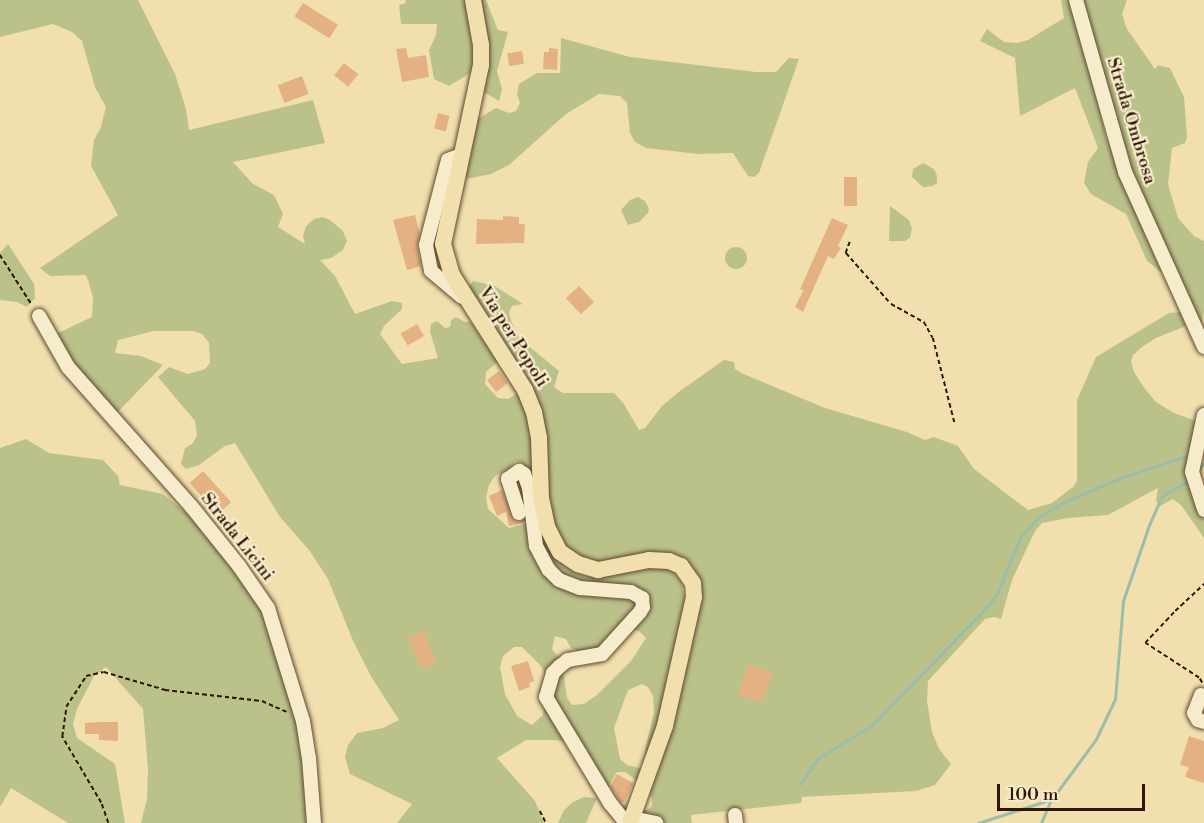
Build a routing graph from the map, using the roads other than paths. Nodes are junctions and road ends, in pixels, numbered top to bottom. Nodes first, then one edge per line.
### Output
1 (472, 0) edge
2 (1076, 0) edge
3 (39, 316) road end
4 (1204, 347) edge
5 (1204, 415) edge
6 (535, 493) junction
7 (1204, 510) edge
8 (519, 513) dead end
9 (1201, 695) road end
10 (1204, 722) edge
11 (629, 821) edge
12 (314, 823) edge
13 (656, 823) edge

1 - 6 main road, Via per Popoli
2 - 4 street, Strada Ombrosa
3 - 12 street, Strada Licini
5 - 7 street
6 - 8 street
6 - 11 main road, Via per Popoli
6 - 11 street
9 - 10 street
11 - 13 street

